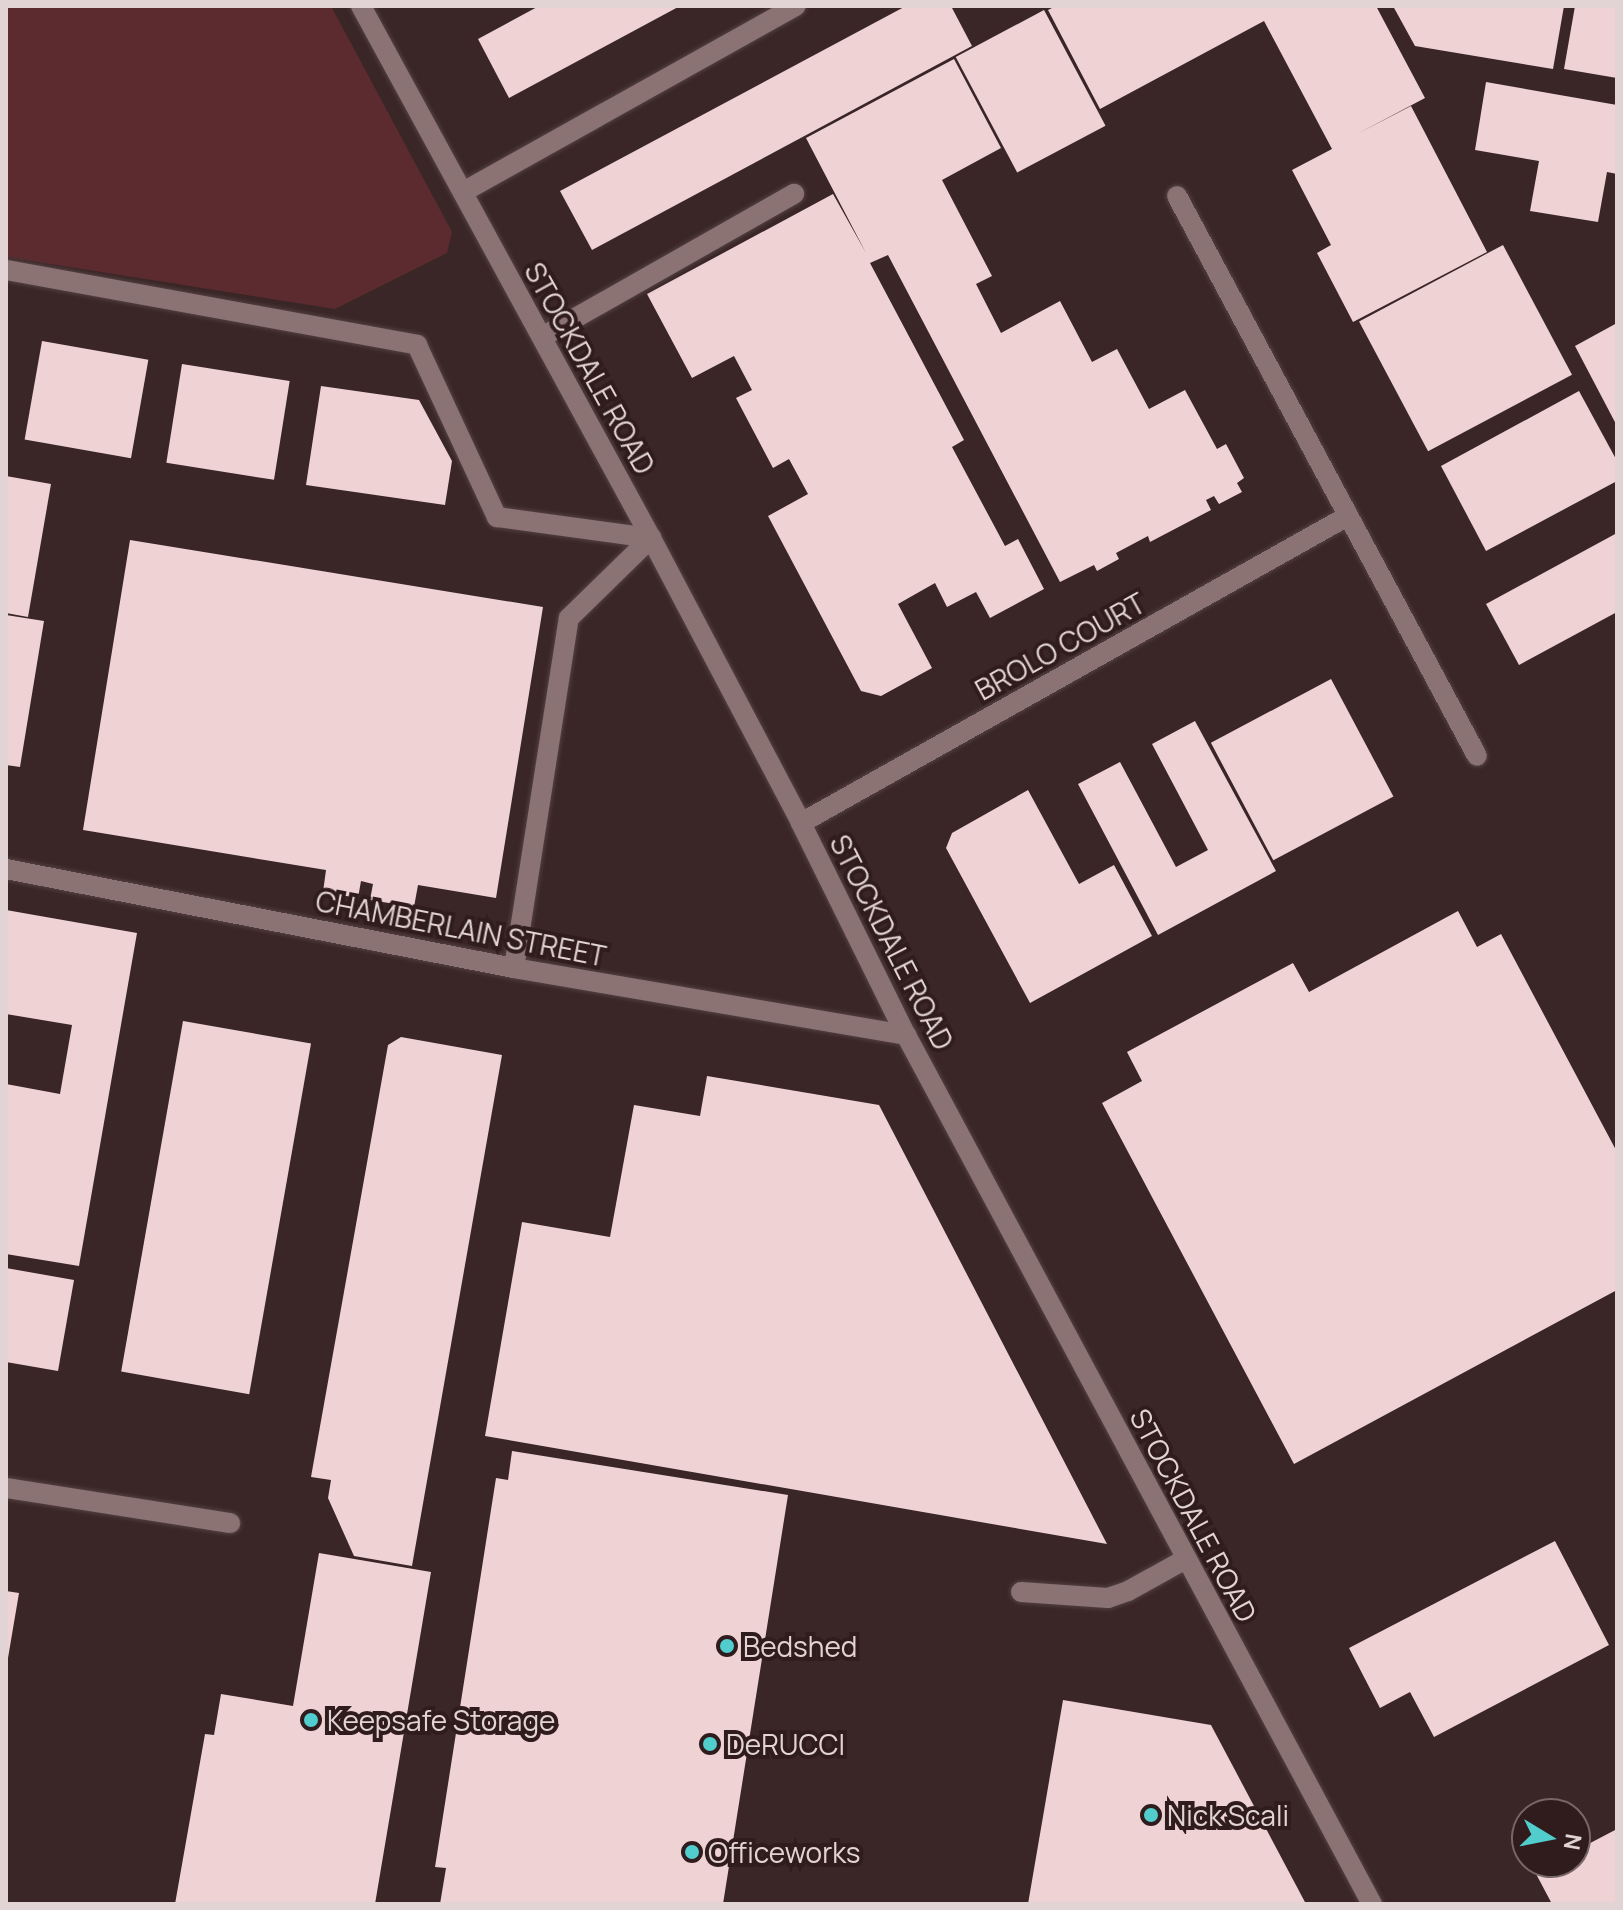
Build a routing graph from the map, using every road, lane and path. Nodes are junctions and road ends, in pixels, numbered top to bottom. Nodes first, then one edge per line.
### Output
1 (361, 6) edge
2 (796, 6) edge
3 (463, 192) junction
4 (794, 194) dead end
5 (1177, 196) dead end
6 (6, 270) edge
7 (542, 337) junction
8 (1346, 517) junction
9 (651, 538) junction
10 (1477, 756) dead end
11 (801, 823) junction
12 (6, 869) edge
13 (514, 968) junction
14 (906, 1035) junction
15 (6, 1488) edge
16 (230, 1523) dead end
17 (1186, 1559) junction
18 (1021, 1592) dead end
19 (1372, 1904) edge

1 - 3 street, STOCKDALE ROAD
2 - 3 street
3 - 7 street, STOCKDALE ROAD
4 - 7 street
5 - 8 street
6 - 9 street
7 - 9 street, STOCKDALE ROAD
8 - 10 street
8 - 11 street, BROLO COURT
9 - 11 street, STOCKDALE ROAD
9 - 13 street
11 - 14 street, STOCKDALE ROAD
12 - 13 street, CHAMBERLAIN STREET
13 - 14 street, CHAMBERLAIN STREET
14 - 17 street, STOCKDALE ROAD
15 - 16 street
17 - 18 street
17 - 19 street, STOCKDALE ROAD

